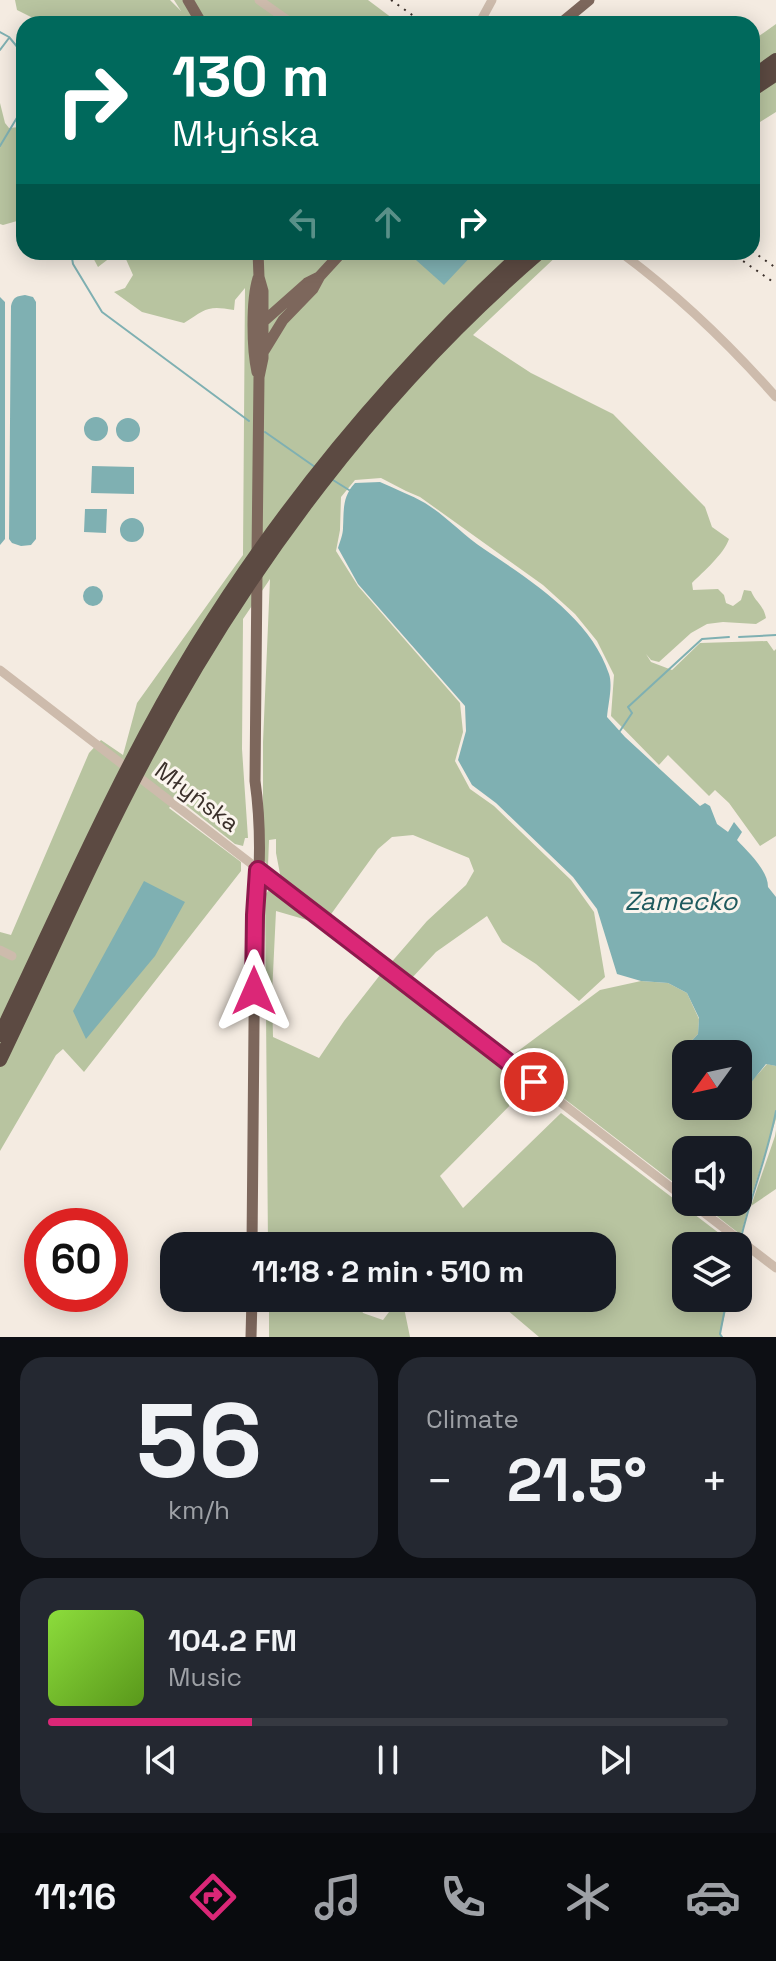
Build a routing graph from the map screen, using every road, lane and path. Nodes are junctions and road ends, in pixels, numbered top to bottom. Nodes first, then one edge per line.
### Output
1 (259, 0) edge
2 (282, 16) edge
3 (258, 260) edge
4 (335, 260) edge
5 (515, 260) edge
6 (531, 260) edge
7 (630, 260) edge
8 (320, 276) junction
9 (259, 277) junction
10 (263, 291) junction
11 (284, 303) junction
12 (283, 320) junction
13 (259, 322) junction
14 (263, 352) junction
15 (259, 377) junction
16 (776, 397) edge
17 (0, 670) edge
18 (126, 784) junction
19 (255, 867) junction
20 (0, 950) edge
21 (12, 956) dead end
22 (0, 1035) edge
23 (0, 1060) edge
24 (672, 1189) edge
25 (708, 1216) edge
26 (252, 1232) edge
27 (776, 1268) edge
28 (252, 1312) edge
29 (251, 1337) edge

1 - 2 street
3 - 9 main road
4 - 8 main road
5 - 18 highway
6 - 18 highway
7 - 16 street
8 - 11 main road
8 - 12 main road
9 - 10 main road
9 - 13 main road
10 - 11 main road
10 - 13 main road
11 - 13 main road
12 - 13 main road
12 - 14 main road
13 - 14 main road
13 - 15 main road
14 - 15 main road
15 - 19 main road
17 - 19 street, Młyńska
18 - 22 highway
18 - 23 highway
19 - 24 street, Młyńska
19 - 26 main road
20 - 21 street
25 - 27 street, Młyńska
28 - 29 main road

